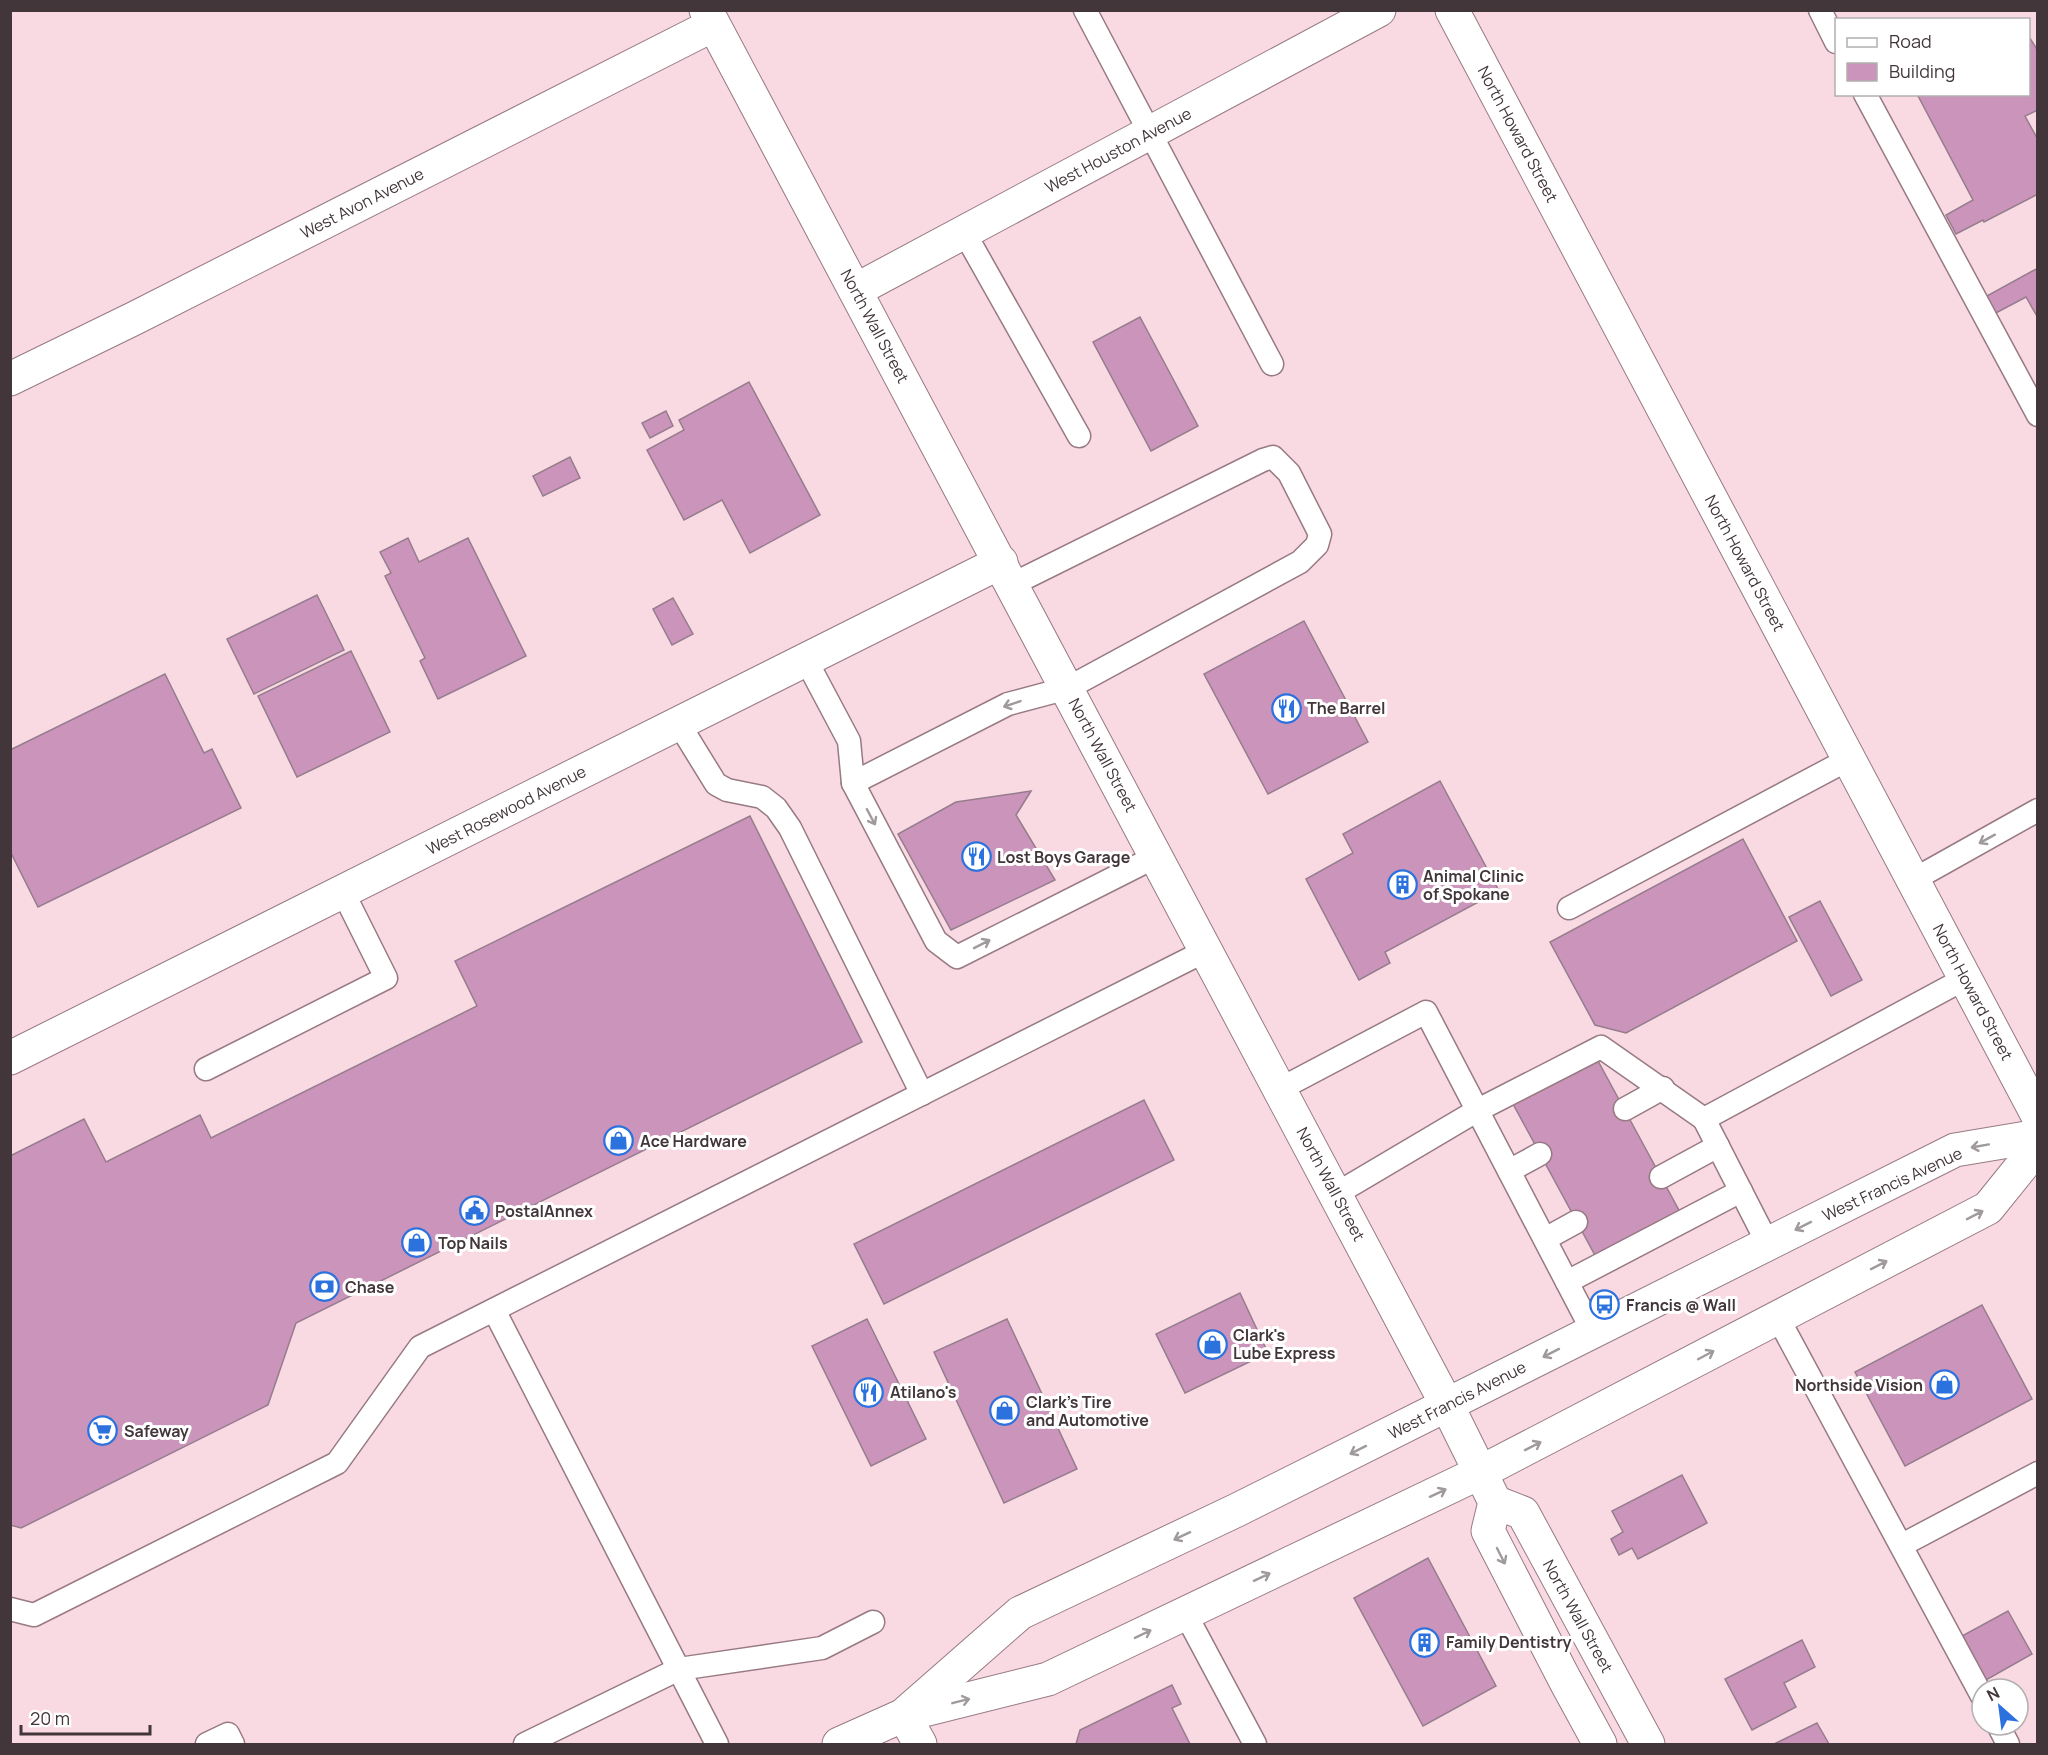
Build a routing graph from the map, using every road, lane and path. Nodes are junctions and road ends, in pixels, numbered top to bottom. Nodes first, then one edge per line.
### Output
1 (1085, 10) edge
2 (1379, 10) edge
3 (1452, 10) edge
4 (1820, 10) edge
5 (710, 17) edge
6 (1835, 40) edge
7 (1866, 96) edge
8 (1151, 133) junction
9 (964, 232) junction
10 (856, 290) junction
11 (1272, 364) dead end
12 (10, 379) edge
13 (2037, 415) edge
14 (1080, 436) dead end
15 (1007, 573) junction
16 (806, 660) junction
17 (1068, 688) junction
18 (679, 724) junction
19 (1849, 759) junction
20 (853, 783) junction
21 (2037, 810) edge
22 (1157, 856) junction
23 (1913, 880) junction
24 (343, 892) junction
25 (1569, 908) dead end
26 (1207, 950) junction
27 (1966, 978) junction
28 (10, 1058) edge
29 (206, 1069) dead end
30 (1662, 1088) junction
31 (1280, 1089) junction
32 (922, 1094) junction
33 (1625, 1109) dead end
34 (1478, 1110) junction
35 (2037, 1116) edge
36 (1704, 1119) junction
37 (2037, 1136) edge
38 (1718, 1146) junction
39 (2037, 1146) edge
40 (1540, 1154) dead end
41 (1509, 1171) junction
42 (1661, 1177) dead end
43 (1741, 1191) junction
44 (1336, 1194) junction
45 (1576, 1222) dead end
46 (1545, 1239) junction
47 (1768, 1244) junction
48 (1567, 1282) junction
49 (494, 1310) junction
50 (1778, 1318) junction
51 (1593, 1332) junction
52 (1447, 1405) junction
53 (1481, 1472) junction
54 (2037, 1473) edge
55 (1495, 1502) junction
56 (1902, 1545) junction
57 (10, 1609) edge
58 (1185, 1613) junction
59 (873, 1622) dead end
60 (679, 1669) junction
61 (1972, 1677) edge
62 (904, 1715) junction
63 (207, 1744) edge
64 (233, 1744) edge
65 (525, 1744) edge
66 (717, 1744) edge
67 (839, 1744) edge
68 (920, 1744) edge
69 (1255, 1744) edge
70 (1600, 1744) edge
71 (1648, 1744) edge

1 - 8 lane
2 - 8 street, West Houston Avenue
3 - 19 street, North Howard Street
4 - 6 lane
5 - 10 street, North Wall Street
5 - 12 street, West Avon Avenue
7 - 13 lane
8 - 9 street, West Houston Avenue
8 - 11 lane
9 - 10 street, West Houston Avenue
9 - 14 lane
10 - 15 street, North Wall Street
15 - 16 street, West Rosewood Avenue
15 - 17 street, North Wall Street
15 - 17 lane
16 - 18 street, West Rosewood Avenue
16 - 20 lane
17 -> 20 lane
17 - 22 street, North Wall Street
18 - 24 street, West Rosewood Avenue
18 - 32 lane
19 - 23 street, North Howard Street
19 - 25 lane
20 -> 22 lane
21 -> 23 lane
22 - 26 street, North Wall Street
23 - 27 street, North Howard Street
24 - 28 street, West Rosewood Avenue
24 - 29 lane
26 - 31 street, North Wall Street
26 - 32 lane
27 - 35 street, North Howard Street
27 - 36 lane
30 - 33 lane
30 - 34 lane
30 - 36 lane
31 - 34 lane
31 - 44 street, North Wall Street
32 - 49 lane
34 - 41 lane
34 - 44 lane
36 - 38 lane
37 -> 47 street, West Francis Avenue
38 - 42 lane
38 - 43 lane
50 -> 39 street, West Francis Avenue
40 - 41 lane
41 - 46 lane
43 - 47 lane
43 - 48 lane
44 - 52 street, North Wall Street
45 - 46 lane
46 - 48 lane
47 - 51 street, West Francis Avenue
48 - 51 lane
49 - 57 lane
49 - 60 lane
53 -> 50 street, West Francis Avenue
50 - 56 lane
51 -> 52 street, West Francis Avenue
52 - 53 street, North Wall Street
52 -> 62 street, West Francis Avenue
53 - 55 street, North Wall Street
58 -> 53 street, West Francis Avenue
54 - 56 lane
55 -> 70 street
55 - 71 street, North Wall Street
56 - 61 lane
62 -> 58 street, West Francis Avenue
58 - 69 lane
59 - 60 lane
60 - 65 lane
60 - 66 lane
62 - 67 street, West Francis Avenue
62 - 68 street
63 - 64 lane

